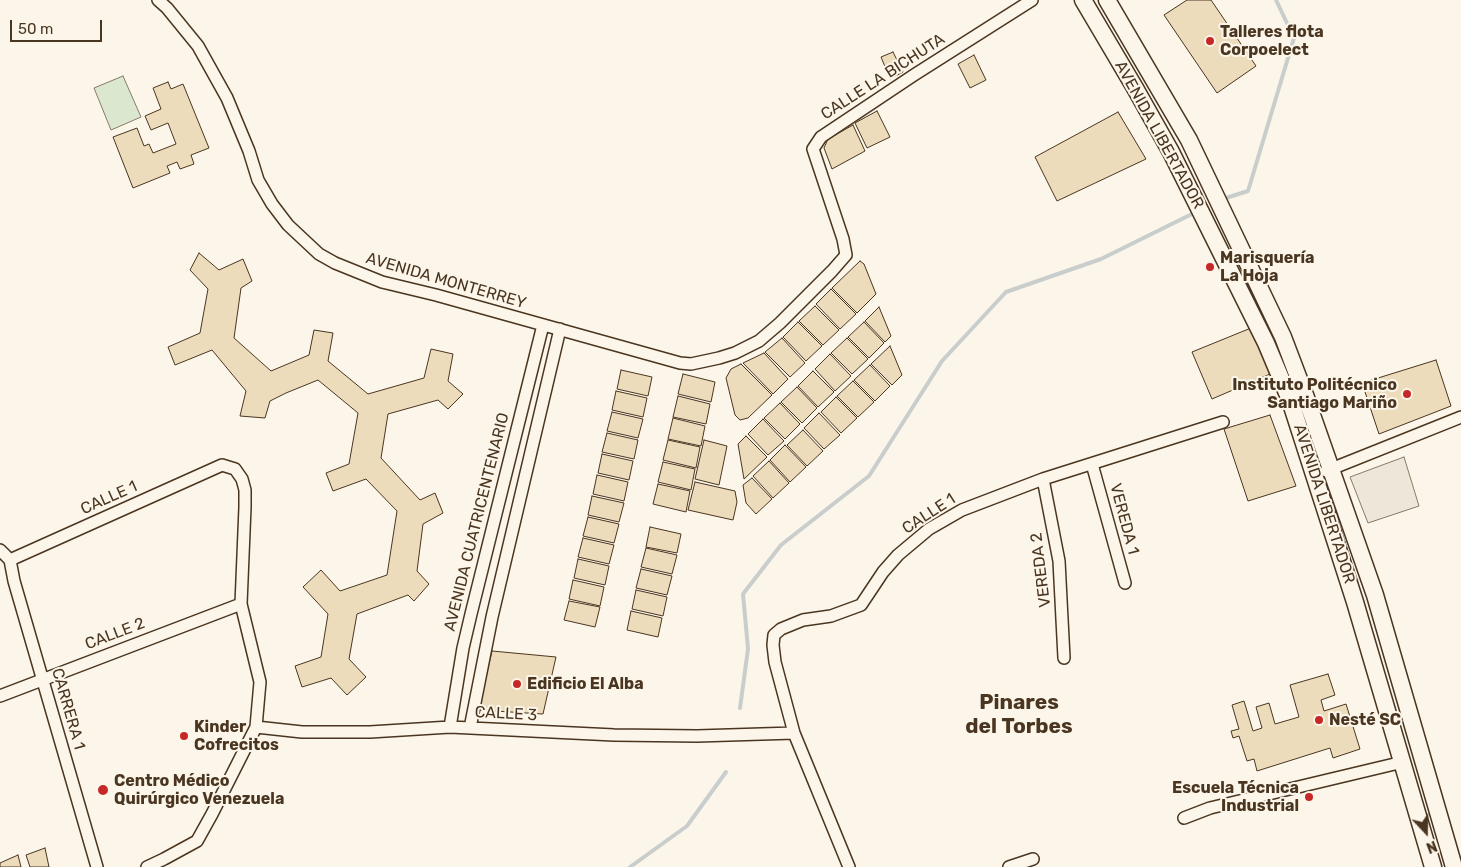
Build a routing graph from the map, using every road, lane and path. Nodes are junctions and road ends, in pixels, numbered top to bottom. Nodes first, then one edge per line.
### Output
1 (158, 0) edge
2 (1032, 0) edge
3 (1083, 0) edge
4 (1107, 0) edge
5 (543, 325) junction
6 (560, 329) junction
7 (1461, 417) edge
8 (1223, 422) dead end
9 (1092, 464) junction
10 (1331, 469) junction
11 (1315, 475) junction
12 (1043, 479) junction
13 (0, 550) edge
14 (10, 560) junction
15 (1125, 583) dead end
16 (242, 604) junction
17 (1064, 658) dead end
18 (43, 679) junction
19 (0, 696) edge
20 (256, 727) junction
21 (450, 728) junction
22 (470, 728) junction
23 (794, 733) junction
24 (1403, 762) junction
25 (1184, 818) dead end
26 (1032, 859) dead end
27 (97, 867) edge
28 (146, 867) edge
29 (849, 867) edge
30 (1009, 867) edge
31 (1433, 867) edge
32 (1454, 867) edge

1 - 5 street, AVENIDA MONTERREY
2 - 6 street, CALLE LA BICHUTA
3 - 11 main road, AVENIDA LIBERTADOR
4 - 10 main road, AVENIDA LIBERTADOR
5 - 6 street, CALLE LA BICHUTA
5 - 21 street, AVENIDA CUATRICENTENARIO
6 - 22 street
7 - 10 street
8 - 9 street, CALLE 1
9 - 12 street, CALLE 1
9 - 15 street, VEREDA 1
10 - 11 street
10 - 32 main road, AVENIDA LIBERTADOR
11 - 24 main road, AVENIDA LIBERTADOR
12 - 17 street, VEREDA 2
12 - 23 street, CALLE 1
13 - 14 street
14 - 16 street, CALLE 1
14 - 18 street, CARRERA 1
16 - 18 street, CALLE 2
16 - 20 street
18 - 19 street, CALLE 2
18 - 27 street, CARRERA 1
20 - 21 street, CALLE 3
20 - 28 street
21 - 22 street, CALLE 3
22 - 23 street, CALLE 3
23 - 29 street
24 - 25 street
24 - 31 main road, AVENIDA LIBERTADOR
26 - 30 street

